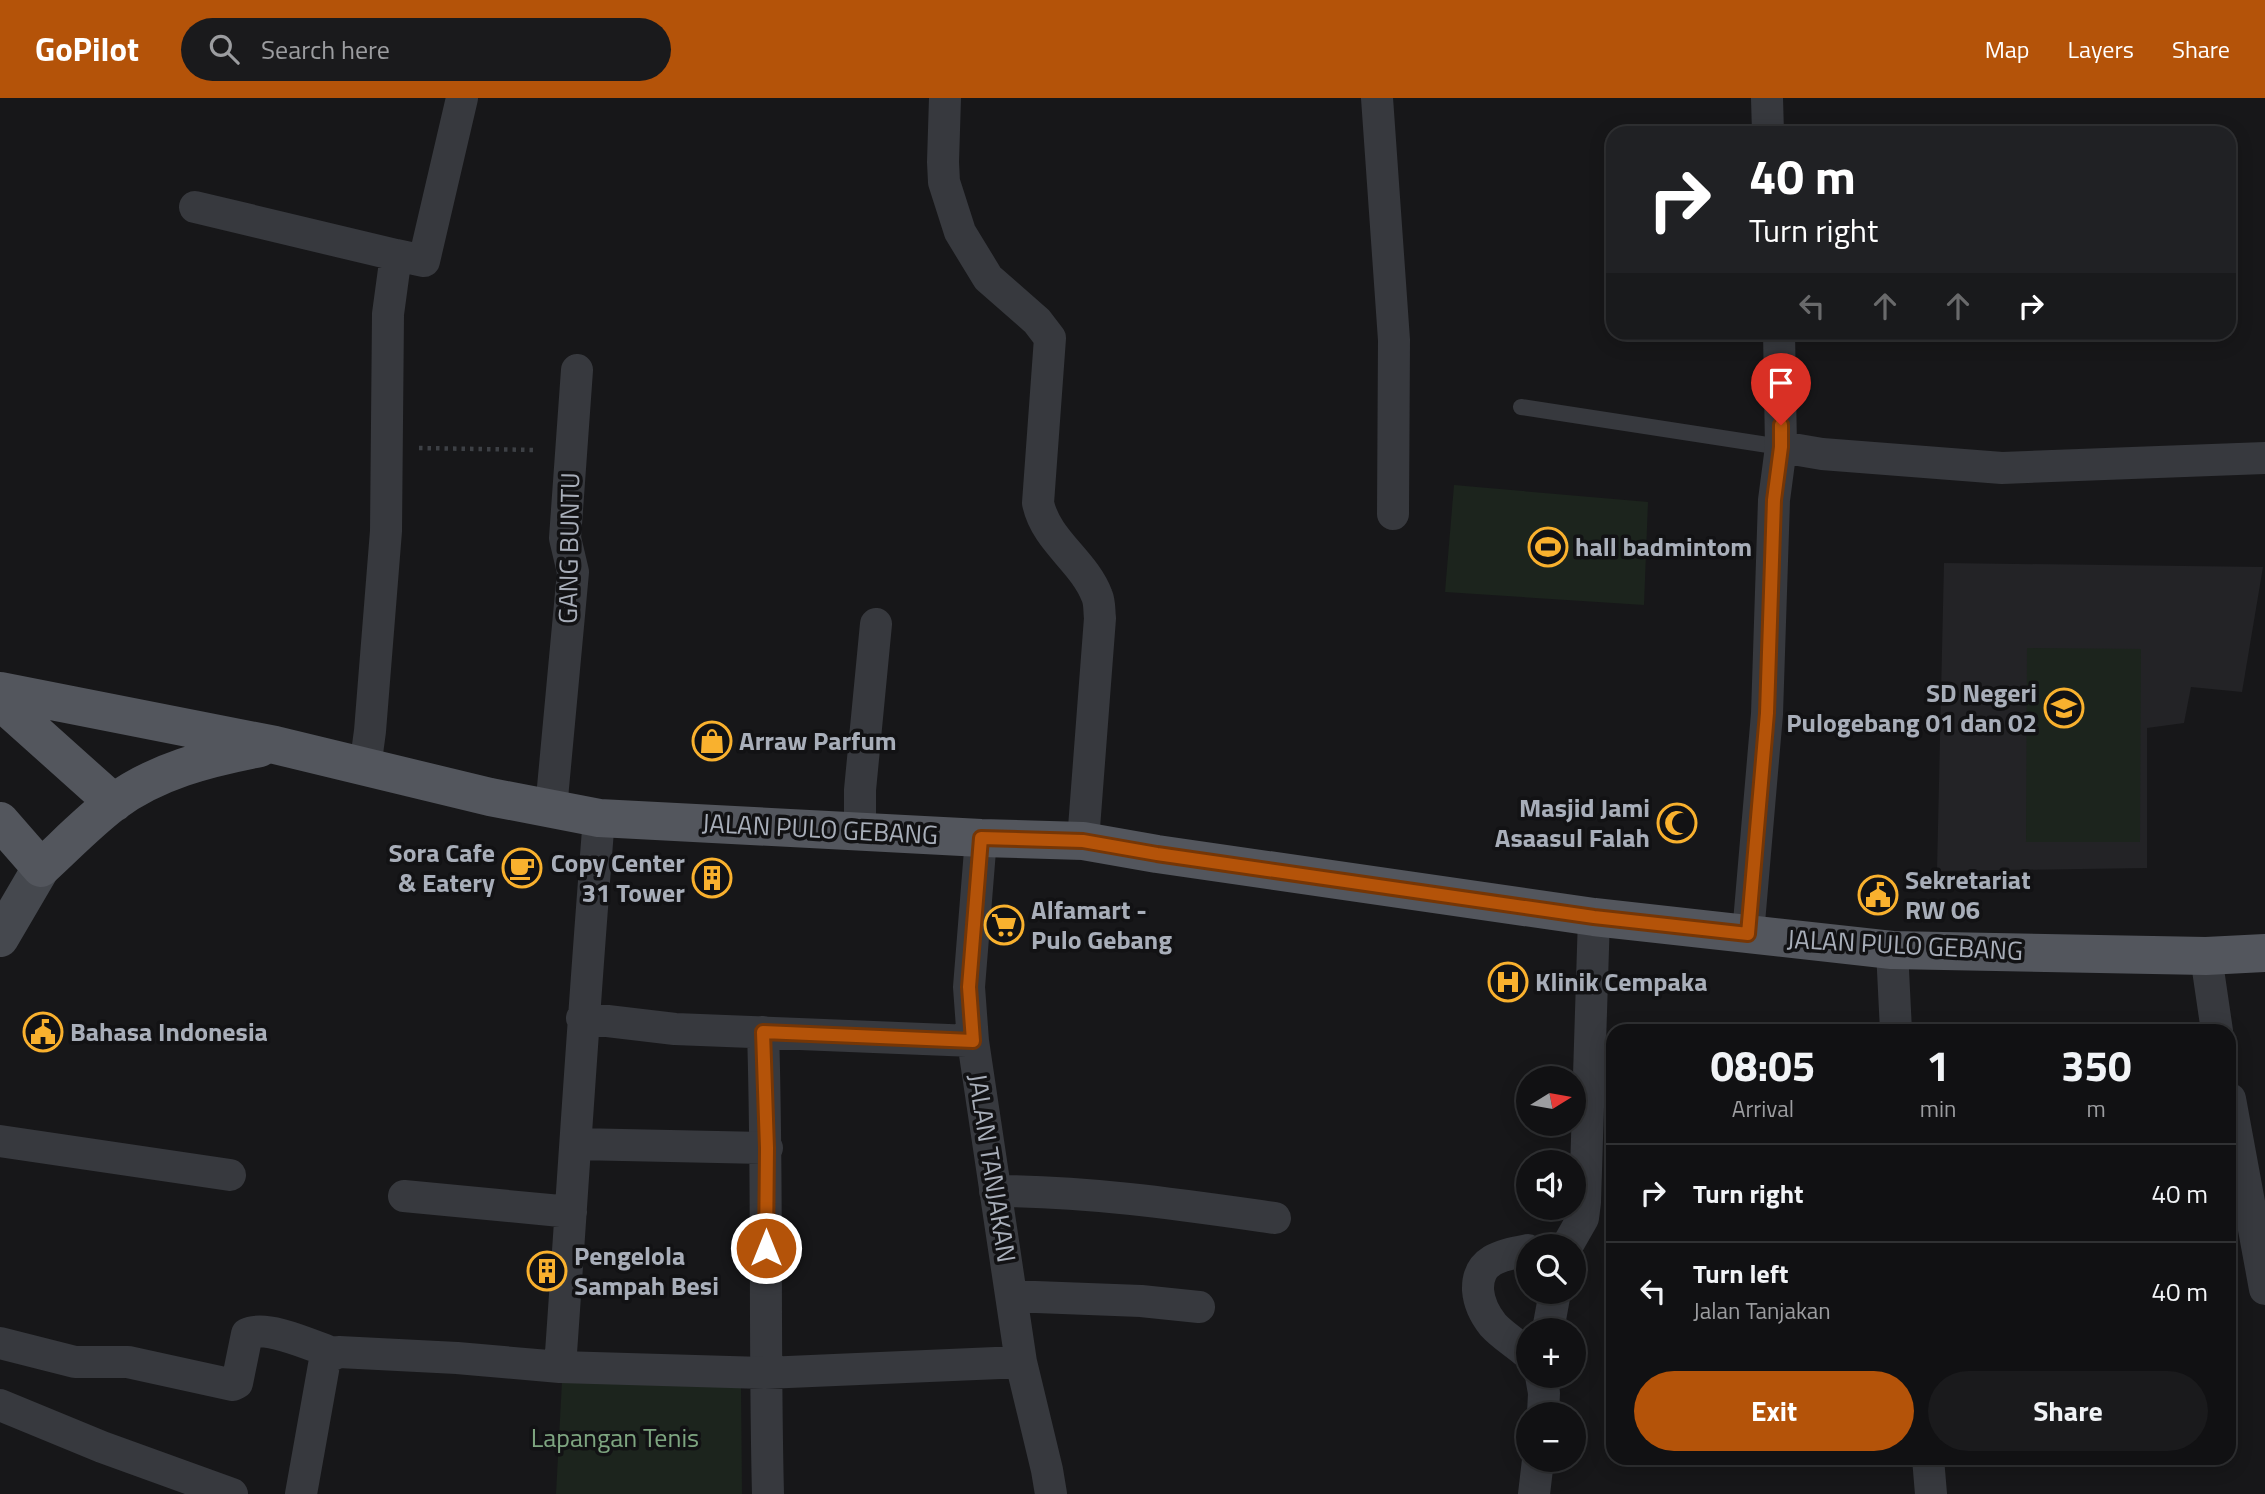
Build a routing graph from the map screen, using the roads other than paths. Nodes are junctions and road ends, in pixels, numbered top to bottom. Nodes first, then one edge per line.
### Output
1 (462, 98) edge
2 (945, 98) edge
3 (1377, 98) edge
4 (1767, 98) edge
5 (1768, 126) edge
6 (195, 207) dead end
7 (396, 255) junction
8 (1779, 340) edge
9 (577, 370) dead end
10 (1521, 407) dead end
11 (1781, 447) junction
12 (2265, 458) edge
13 (1393, 514) dead end
14 (876, 624) dead end
15 (0, 691) edge
16 (0, 701) edge
17 (275, 745) junction
18 (365, 768) junction
19 (114, 803) junction
20 (551, 809) junction
21 (599, 818) junction
22 (0, 821) edge
23 (860, 831) junction
24 (981, 838) junction
25 (1083, 841) junction
26 (41, 868) junction
27 (1594, 917) junction
28 (1748, 934) junction
29 (0, 939) edge
30 (1892, 950) junction
31 (2265, 953) edge
32 (2206, 956) junction
33 (582, 1018) junction
34 (1896, 1024) edge
35 (2216, 1024) edge
36 (763, 1032) junction
37 (973, 1041) junction
38 (2236, 1132) edge
39 (0, 1142) edge
40 (576, 1144) junction
41 (767, 1148) junction
42 (230, 1175) dead end
43 (995, 1191) junction
44 (404, 1196) dead end
45 (571, 1212) junction
46 (1275, 1218) dead end
47 (1571, 1234) edge
48 (1516, 1253) edge
49 (2265, 1289) edge
50 (1012, 1296) junction
51 (1199, 1307) dead end
52 (0, 1343) edge
53 (1516, 1350) edge
54 (332, 1353) junction
55 (1021, 1362) junction
56 (560, 1367) junction
57 (765, 1373) junction
58 (0, 1405) edge
59 (1929, 1465) edge
60 (1537, 1472) edge
61 (232, 1494) edge
62 (302, 1494) edge
63 (768, 1494) edge
64 (1051, 1494) edge
65 (1534, 1494) edge
66 (1931, 1494) edge

1 - 7 street
2 - 25 street
3 - 13 street
4 - 5 street
6 - 7 street
7 - 18 street
8 - 11 street
9 - 20 street, GANG BUNTU
10 - 11 lane
11 - 12 street
11 - 28 street
14 - 23 street
15 - 17 main road
16 - 19 main road
17 - 18 main road, JALAN PULO GEBANG
17 - 19 main road, JALAN PULO GEBANG
18 - 20 main road, JALAN PULO GEBANG
19 - 26 main road, JALAN PULO GEBANG
20 - 21 main road, JALAN PULO GEBANG
21 - 23 main road, JALAN PULO GEBANG
21 - 33 street
22 - 26 main road
23 - 24 main road, JALAN PULO GEBANG
24 - 25 main road, JALAN PULO GEBANG
24 - 37 street, JALAN TANJAKAN
25 - 27 main road, JALAN PULO GEBANG
26 - 29 street, JALAN PULO GEBANG
27 - 28 main road, JALAN PULO GEBANG
27 - 47 street
28 - 30 main road, JALAN PULO GEBANG
30 - 32 main road, JALAN PULO GEBANG
30 - 34 street
31 - 32 main road, JALAN PULO GEBANG
32 - 35 street
33 - 36 street
33 - 40 street
36 - 37 street
36 - 41 street
37 - 43 street, JALAN TANJAKAN
38 - 49 street
39 - 42 street
40 - 41 street
40 - 45 street
41 - 57 street
43 - 46 street
43 - 50 street, JALAN TANJAKAN
44 - 45 street
45 - 56 street
48 - 53 street
50 - 51 street
50 - 55 street, JALAN TANJAKAN
52 - 54 street
54 - 56 street
54 - 62 street
55 - 57 street
55 - 64 street, JALAN TANJAKAN
56 - 57 street
57 - 63 street
58 - 61 street
59 - 66 street
60 - 65 street

